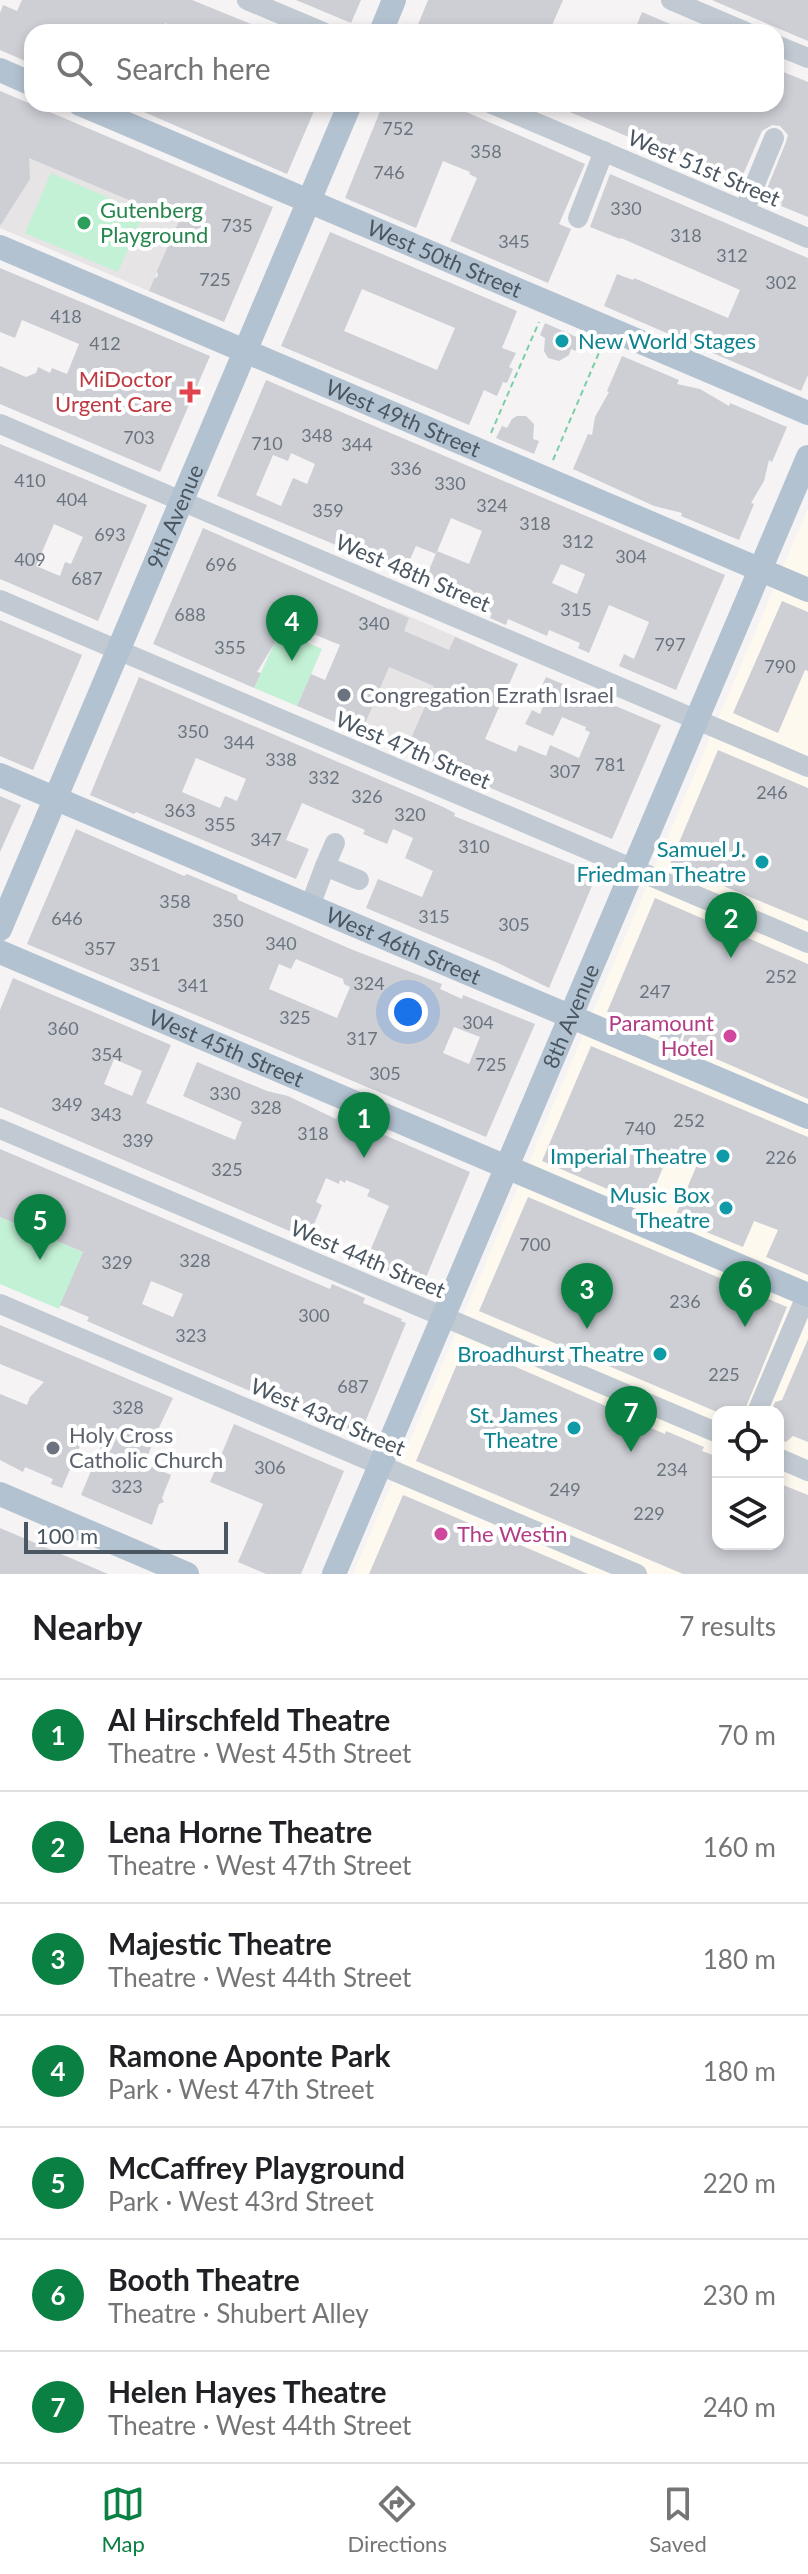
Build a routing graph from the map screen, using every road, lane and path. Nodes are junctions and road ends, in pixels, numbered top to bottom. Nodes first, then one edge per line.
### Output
1 (247, 0) edge
2 (394, 0) edge
3 (671, 0) edge
4 (304, 24) edge
5 (384, 24) edge
6 (727, 24) edge
7 (784, 48) edge
8 (808, 58) edge
9 (0, 70) edge
10 (24, 80) edge
11 (99, 112) edge
12 (347, 112) edge
13 (511, 112) edge
14 (774, 138) dead end
15 (604, 151) junction
16 (309, 201) junction
17 (744, 211) junction
18 (578, 218) dead end
19 (808, 238) edge
20 (0, 247) edge
21 (547, 302) junction
22 (609, 329) junction
23 (245, 351) junction
24 (808, 413) edge
25 (0, 424) edge
26 (483, 452) junction
27 (808, 457) edge
28 (545, 478) junction
29 (182, 501) junction
30 (759, 569) junction
31 (808, 590) edge
32 (0, 600) edge
33 (118, 651) junction
34 (697, 720) junction
35 (808, 767) edge
36 (0, 775) edge
37 (56, 798) junction
38 (335, 843) dead end
39 (325, 866) junction
40 (633, 869) junction
41 (359, 880) dead end
42 (310, 906) junction
43 (0, 929) edge
44 (808, 943) edge
45 (0, 952) edge
46 (570, 1017) junction
47 (673, 1030) dead end
48 (663, 1057) junction
49 (808, 1117) edge
50 (0, 1129) edge
51 (507, 1167) junction
52 (808, 1294) edge
53 (0, 1304) edge
54 (443, 1317) junction
55 (760, 1406) edge
56 (712, 1430) edge
57 (784, 1461) edge
58 (380, 1465) junction
59 (808, 1471) edge
60 (0, 1494) edge
61 (187, 1574) edge
62 (334, 1574) edge
63 (637, 1574) edge

1 - 4 street
2 - 5 main road
3 - 6 street
7 - 8 street
9 - 10 main road
11 - 16 main road, West 50th Street
12 - 16 main road, 9th Avenue
13 - 15 street, West 51st Street
14 - 17 street
15 - 17 street, West 51st Street
15 - 18 street
16 - 21 main road, West 50th Street
16 - 23 main road, 9th Avenue
17 - 19 street, West 51st Street
20 - 23 main road, West 49th Street
21 - 22 main road, West 50th Street
21 - 26 path
22 - 24 main road, West 50th Street
22 - 28 path
23 - 26 main road, West 49th Street
23 - 29 main road, 9th Avenue
25 - 29 street, West 48th Street
26 - 28 main road, West 49th Street
27 - 30 main road, 8th Avenue
28 - 30 main road, West 49th Street
29 - 33 main road, 9th Avenue
29 - 34 street, West 48th Street
30 - 31 main road, West 49th Street
30 - 34 main road, 8th Avenue
32 - 33 street, West 47th Street
33 - 37 main road, 9th Avenue
33 - 40 street, West 47th Street
34 - 35 street, West 48th Street
34 - 40 main road, 8th Avenue
36 - 37 main road, West 46th Street
37 - 42 main road, West 46th Street
37 - 43 main road, 9th Avenue
38 - 39 street
39 - 41 street
39 - 42 street
40 - 44 street, West 47th Street
40 - 46 main road, 8th Avenue
42 - 46 main road, West 46th Street
45 - 51 main road, West 45th Street
46 - 48 main road, West 46th Street
46 - 51 main road, 8th Avenue
47 - 48 street
48 - 49 main road, West 46th Street
50 - 54 street, West 44th Street
51 - 52 main road, West 45th Street
51 - 54 main road, 8th Avenue
52 - 55 street
53 - 58 street, West 43rd Street
54 - 56 street, West 44th Street
54 - 58 main road, 8th Avenue
57 - 59 street
58 - 62 main road, 8th Avenue
58 - 63 street, West 43rd Street
60 - 61 main road

